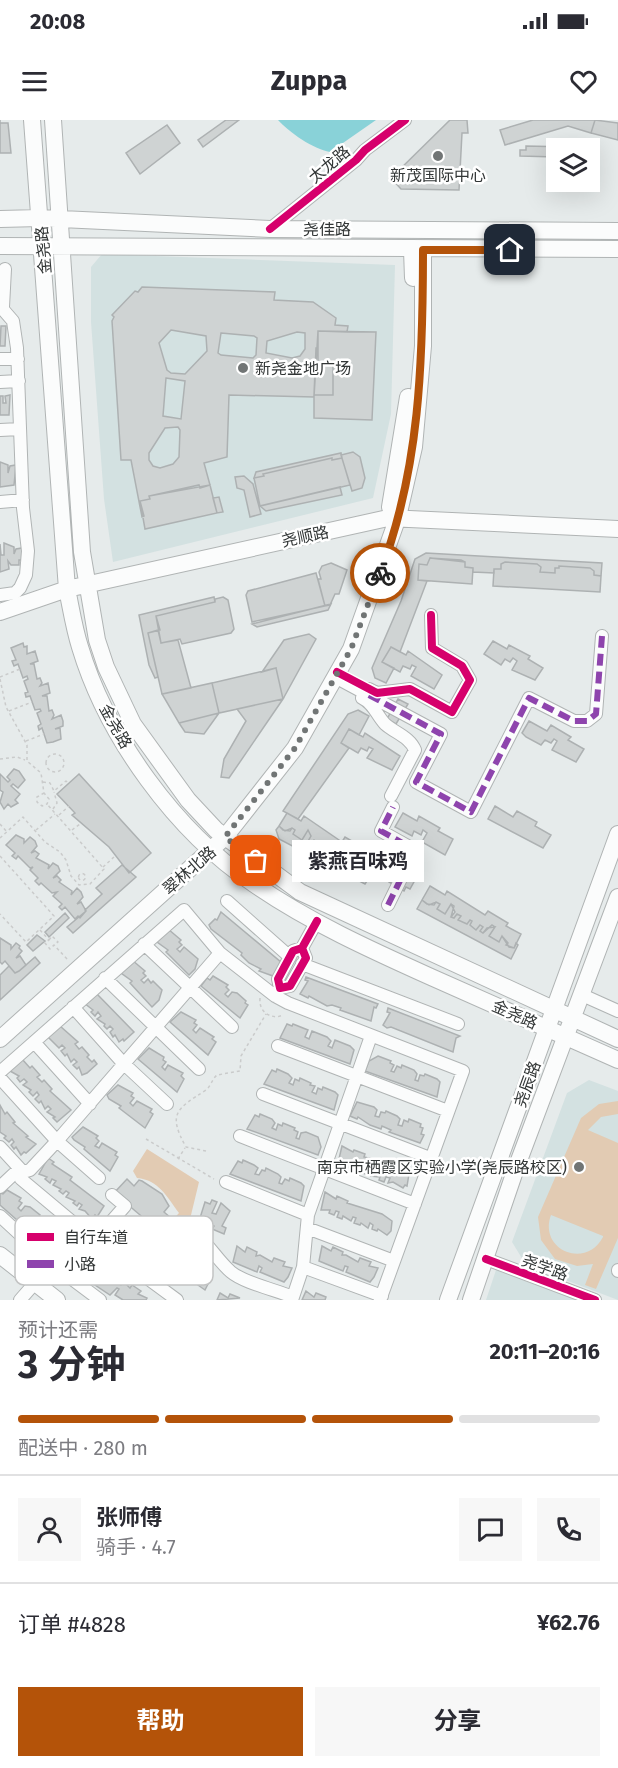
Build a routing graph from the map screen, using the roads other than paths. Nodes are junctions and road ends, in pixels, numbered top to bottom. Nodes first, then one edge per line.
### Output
1 (32, 120) edge
2 (53, 120) edge
3 (405, 120) edge
4 (40, 218) junction
5 (0, 219) edge
6 (60, 219) junction
7 (270, 229) junction
8 (618, 231) edge
9 (0, 246) edge
10 (43, 246) junction
11 (62, 246) junction
12 (618, 249) edge
13 (418, 250) junction
14 (5, 269) dead end
15 (2, 306) edge
16 (0, 359) edge
17 (18, 359) junction
18 (0, 381) edge
19 (18, 381) junction
20 (20, 429) junction
21 (0, 430) edge
22 (23, 500) junction
23 (0, 502) edge
24 (393, 518) junction
25 (618, 529) edge
26 (86, 585) junction
27 (67, 589) junction
28 (0, 595) edge
29 (0, 612) edge
30 (431, 615) dead end
31 (602, 636) dead end
32 (335, 677) junction
33 (221, 834) junction
34 (618, 834) edge
35 (208, 846) junction
36 (618, 897) edge
37 (227, 901) dead end
38 (388, 905) dead end
39 (317, 921) junction
40 (144, 944) junction
41 (302, 948) junction
42 (220, 953) junction
43 (290, 957) junction
44 (302, 964) junction
45 (105, 978) junction
46 (189, 989) junction
47 (274, 992) junction
48 (580, 994) junction
49 (73, 1007) junction
50 (618, 1011) edge
51 (555, 1012) junction
52 (572, 1019) junction
53 (0, 1023) edge
54 (458, 1024) dead end
55 (232, 1027) dead end
56 (154, 1028) junction
57 (548, 1029) junction
58 (372, 1036) junction
59 (566, 1037) junction
60 (0, 1039) edge
61 (618, 1039) edge
62 (34, 1042) junction
63 (278, 1046) dead end
64 (618, 1060) edge
65 (123, 1063) junction
66 (199, 1069) dead end
67 (0, 1072) edge
68 (356, 1076) junction
69 (0, 1078) edge
70 (263, 1094) dead end
71 (90, 1104) junction
72 (167, 1104) dead end
73 (448, 1111) junction
74 (339, 1123) junction
75 (240, 1136) dead end
76 (57, 1141) junction
77 (0, 1147) edge
78 (430, 1158) junction
79 (322, 1168) junction
80 (21, 1170) junction
81 (99, 1178) dead end
82 (226, 1182) road end
83 (0, 1187) edge
84 (112, 1195) dead end
85 (415, 1204) junction
86 (308, 1215) junction
87 (0, 1216) edge
88 (65, 1216) edge
89 (116, 1216) edge
90 (307, 1228) junction
91 (15, 1230) edge
92 (213, 1252) edge
93 (0, 1255) edge
94 (486, 1259) junction
95 (394, 1261) junction
96 (0, 1266) edge
97 (15, 1267) edge
98 (303, 1267) junction
99 (15, 1274) edge
100 (33, 1285) edge
101 (35, 1285) edge
102 (38, 1285) edge
103 (80, 1285) edge
104 (150, 1285) edge
105 (163, 1296) edge
106 (293, 1298) edge
107 (381, 1298) edge
108 (20, 1300) edge
109 (47, 1300) edge
110 (57, 1300) edge
111 (100, 1300) edge
112 (177, 1300) edge
113 (448, 1300) edge
114 (471, 1300) edge
115 (595, 1300) edge

1 - 4 main road, 金尧路
2 - 6 main road, 金尧路
3 - 7 street, 太龙路
4 - 5 main road, 尧佳路
4 - 6 main road, 尧佳路
4 - 10 main road, 金尧路
6 - 7 main road, 尧佳路
6 - 11 main road, 金尧路
7 - 8 main road, 尧佳路
9 - 10 main road, 尧佳路
10 - 11 main road, 尧佳路
10 - 27 main road, 金尧路
11 - 13 main road, 尧佳路
11 - 26 main road, 金尧路
12 - 13 main road, 尧佳路
13 - 24 main road, 翠林北路
14 - 15 street
15 - 17 street
16 - 17 street
17 - 19 street
18 - 19 street
19 - 20 street
20 - 21 street
20 - 22 street
22 - 23 street
22 - 28 street
24 - 25 main road, 尧顺路
24 - 26 main road, 尧顺路
24 - 32 main road, 翠林北路
24 - 33 main road, 翠林北路
26 - 27 main road, 尧顺路
26 - 33 main road, 金尧路
27 - 29 main road, 尧顺路
27 - 35 main road, 金尧路
30 - 32 street
31 - 32 street
32 - 33 main road, 翠林北路
32 - 38 street
33 - 35 main road, 翠林北路
33 - 51 main road, 金尧路
34 - 51 main road, 尧辰路
35 - 39 main road, 金尧路
35 - 53 main road, 翠林北路
35 - 60 main road, 翠林北路
36 - 48 main road, 尧辰路
37 - 43 street
39 - 41 street
39 - 57 main road, 金尧路
40 - 42 street
40 - 45 street
40 - 46 street
41 - 43 street
41 - 44 street
42 - 46 street
42 - 47 street
43 - 47 street
44 - 47 street
44 - 54 street
45 - 49 street
45 - 56 street
46 - 55 street
46 - 56 street
47 - 58 street
48 - 50 street
48 - 52 main road, 尧辰路
49 - 62 street
49 - 65 street
51 - 52 main road, 金尧路
51 - 57 main road, 尧辰路
52 - 59 main road, 尧辰路
52 - 61 main road, 金尧路
56 - 65 street
56 - 66 street
57 - 59 main road, 金尧路
57 - 113 main road, 尧辰路
58 - 68 street
58 - 73 street
59 - 64 main road, 金尧路
59 - 94 main road, 尧辰路
62 - 67 street
62 - 71 street
63 - 68 street
65 - 71 street
65 - 72 street
68 - 73 street
68 - 74 street
69 - 76 street
70 - 74 street
71 - 76 street
73 - 78 street
74 - 78 street
74 - 79 street
75 - 79 street
76 - 80 street
76 - 81 street
77 - 80 street
78 - 85 street
79 - 85 street
79 - 86 street
80 - 83 street
80 - 88 street
82 - 86 street
84 - 89 street
85 - 95 street
86 - 90 street
87 - 91 street
90 - 95 street
90 - 98 street
92 - 106 street
93 - 97 main road
94 - 114 main road, 尧辰路
94 - 115 street, 尧学路
95 - 107 street
96 - 99 main road
98 - 106 street
98 - 107 street
100 - 108 street
101 - 109 main road
102 - 110 main road
103 - 111 street
104 - 105 street
105 - 112 street

